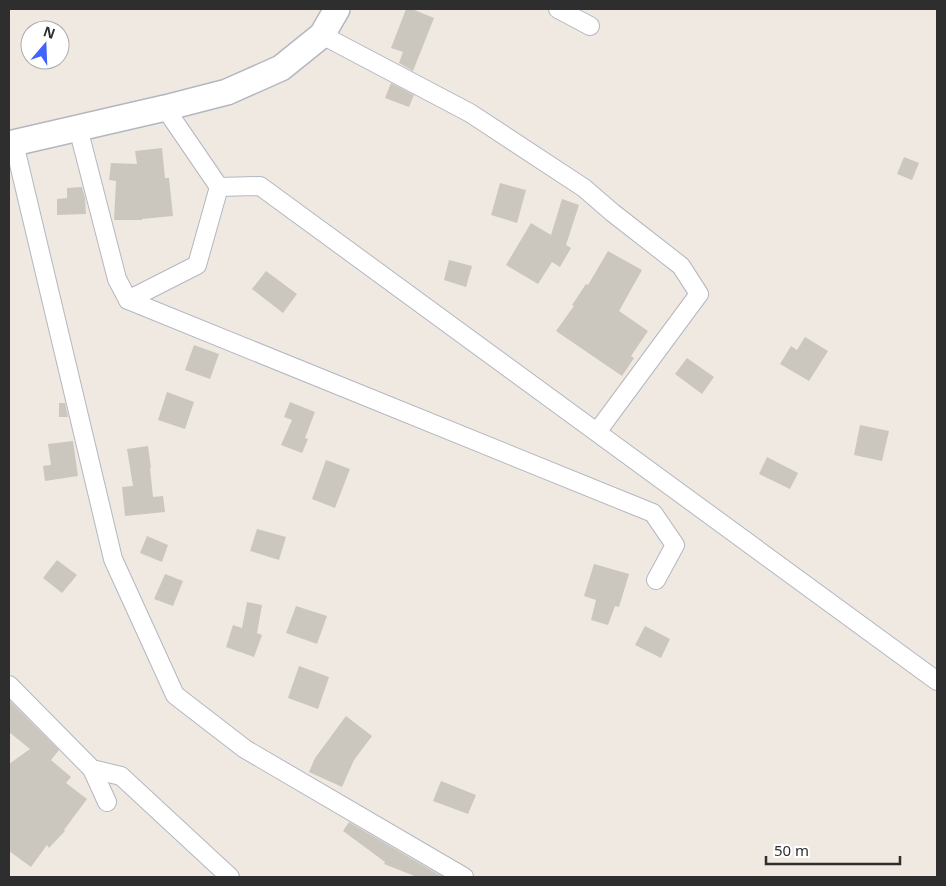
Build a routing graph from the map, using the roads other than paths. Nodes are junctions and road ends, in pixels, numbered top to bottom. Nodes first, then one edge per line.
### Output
1 (337, 9) edge
2 (558, 9) edge
3 (590, 26) dead end
4 (322, 35) junction
5 (165, 108) junction
6 (78, 128) junction
7 (11, 143) edge
8 (219, 188) junction
9 (128, 300) junction
10 (597, 432) junction
11 (656, 580) dead end
12 (937, 681) edge
13 (9, 685) edge
14 (92, 769) junction
15 (108, 802) dead end
16 (230, 877) edge
17 (464, 877) edge

1 - 4 main road
2 - 3 street
4 - 5 main road
4 - 10 street
5 - 6 main road
5 - 8 street
6 - 7 main road
6 - 9 street
7 - 17 street
8 - 9 street
8 - 10 street
9 - 11 street
10 - 12 street
13 - 14 street
14 - 15 street
14 - 16 street

